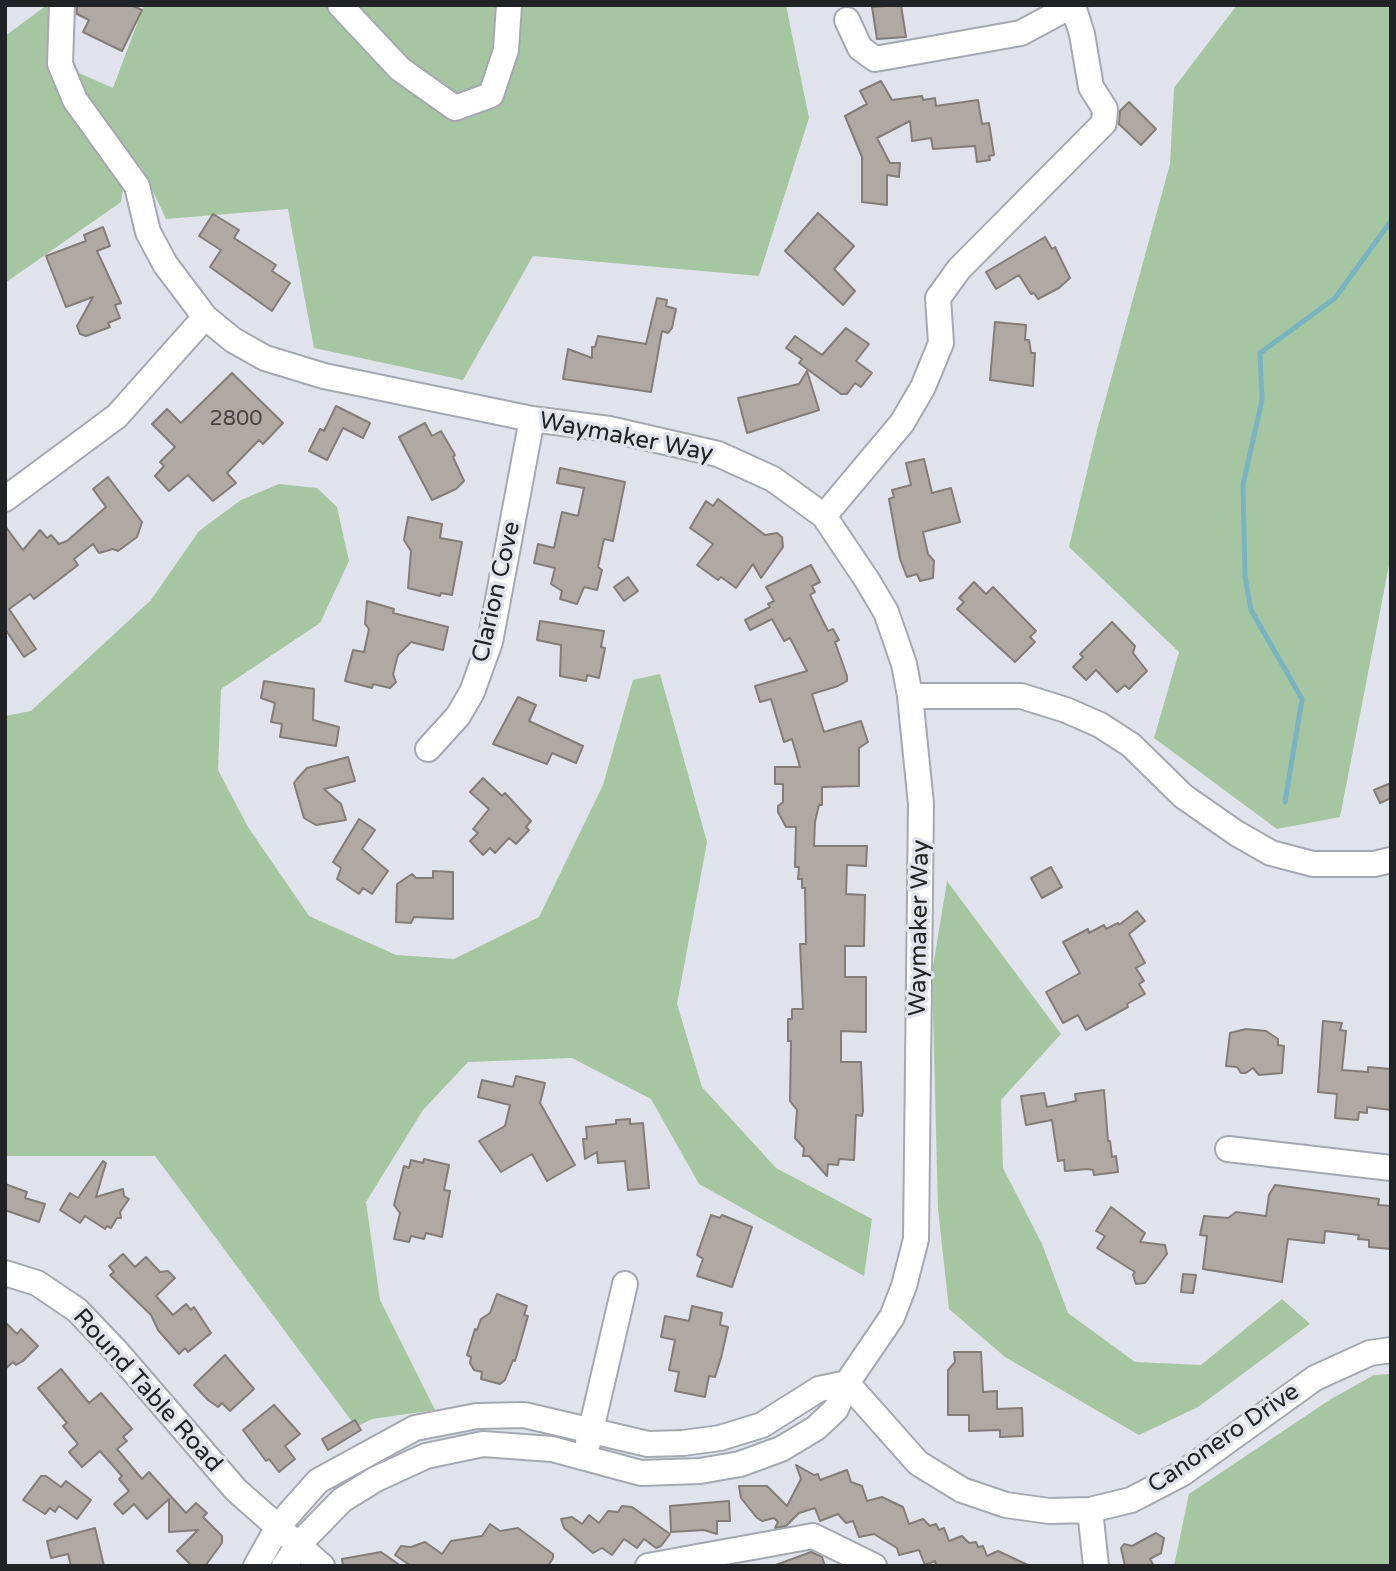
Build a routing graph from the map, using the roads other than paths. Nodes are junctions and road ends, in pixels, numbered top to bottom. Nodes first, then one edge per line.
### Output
1 (62, 5) edge
2 (340, 5) edge
3 (509, 5) edge
4 (1073, 6) edge
5 (847, 20) dead end
6 (205, 317) junction
7 (532, 419) junction
8 (5, 499) edge
9 (824, 516) junction
10 (910, 696) junction
11 (428, 749) dead end
12 (1391, 860) edge
13 (1228, 1149) dead end
14 (1391, 1168) edge
15 (5, 1273) edge
16 (625, 1284) dead end
17 (1391, 1350) edge
18 (846, 1383) junction
19 (591, 1429) junction
20 (585, 1458) junction
21 (1090, 1510) junction
22 (279, 1525) junction
23 (299, 1544) junction
24 (256, 1566) edge
25 (284, 1566) edge
26 (322, 1566) edge
27 (648, 1566) edge
28 (874, 1566) edge
29 (1096, 1566) edge

1 - 6 street, Waymaker Way
2 - 3 street
4 - 5 street
4 - 9 street
6 - 7 street, Waymaker Way
6 - 8 street
7 - 9 street, Waymaker Way
7 - 11 street, Clarion Cove
9 - 10 street, Waymaker Way
10 - 12 street
10 - 18 street, Waymaker Way
13 - 14 street
15 - 22 street, Round Table Road
16 - 19 street
17 - 21 street, Canonero Drive
18 - 19 street
18 - 20 street, Waymaker Way
18 - 21 street, Canonero Drive
19 - 20 street
19 - 22 street
20 - 23 street, Waymaker Way
21 - 29 street
22 - 23 street, Round Table Road
22 - 24 street
23 - 25 street, Waymaker Way
23 - 26 street, Round Table Road
27 - 28 street

